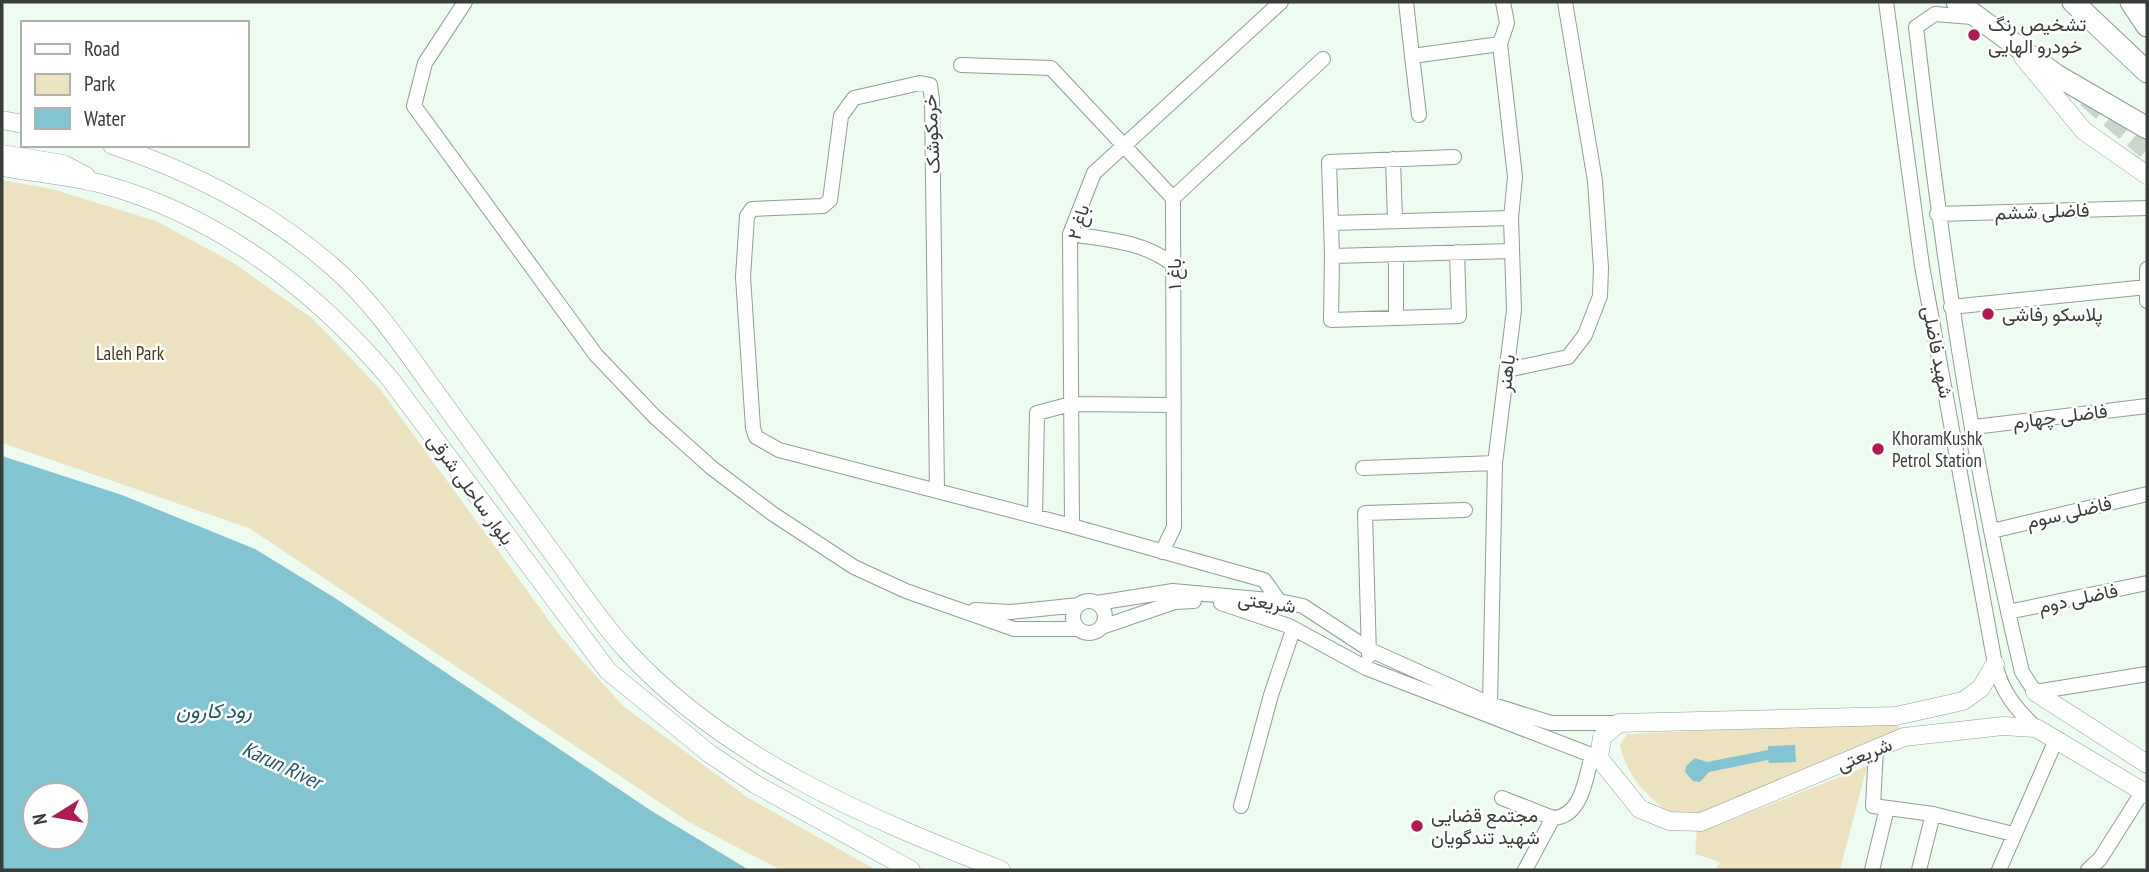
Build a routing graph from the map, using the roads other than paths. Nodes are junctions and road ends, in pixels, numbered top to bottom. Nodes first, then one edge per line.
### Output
1 (465, 2) edge
2 (1281, 2) edge
3 (1406, 2) edge
4 (1503, 2) edge
5 (1565, 2) edge
6 (1886, 2) edge
7 (1957, 2) edge
8 (2073, 2) edge
9 (2131, 2) edge
10 (1977, 17) junction
11 (2147, 26) edge
12 (1916, 36) junction
13 (1892, 39) junction
14 (1500, 44) junction
15 (2014, 47) junction
16 (1412, 55) junction
17 (1323, 59) dead end
18 (961, 65) dead end
19 (2147, 72) edge
20 (1419, 115) dead end
21 (2, 121) edge
22 (21, 124) edge
23 (2147, 128) edge
24 (1123, 145) junction
25 (118, 147) edge
26 (2, 154) edge
27 (1454, 156) dead end
28 (1393, 159) junction
29 (2, 167) edge
30 (2147, 175) edge
31 (101, 184) junction
32 (1173, 198) junction
33 (2147, 208) edge
34 (1937, 214) junction
35 (1511, 218) junction
36 (1395, 221) junction
37 (1331, 223) junction
38 (1070, 234) junction
39 (1512, 251) junction
40 (1457, 252) junction
41 (1396, 254) junction
42 (1332, 256) junction
43 (1175, 266) junction
44 (2147, 269) edge
45 (2147, 287) edge
46 (2147, 301) edge
47 (1951, 307) junction
48 (1396, 318) junction
49 (1507, 370) junction
50 (1071, 404) junction
51 (1174, 405) junction
52 (2147, 406) edge
53 (1974, 427) junction
54 (1494, 463) junction
55 (1363, 468) dead end
56 (937, 491) junction
57 (2147, 494) edge
58 (1465, 510) dead end
59 (1035, 516) junction
60 (1072, 526) junction
61 (1992, 531) junction
62 (1162, 552) junction
63 (2147, 583) edge
64 (1233, 601) junction
65 (1279, 601) junction
66 (1097, 603) junction
67 (1079, 605) junction
68 (1298, 606) junction
69 (960, 610) junction
70 (2008, 612) junction
71 (1313, 613) junction
72 (1102, 627) junction
73 (1078, 629) junction
74 (1294, 629) junction
75 (1370, 650) junction
76 (1995, 664) junction
77 (1366, 668) junction
78 (2147, 674) edge
79 (2074, 687) junction
80 (2035, 692) junction
81 (1490, 704) junction
82 (2071, 717) junction
83 (1619, 723) junction
84 (2036, 728) junction
85 (2056, 740) junction
86 (1877, 749) junction
87 (1595, 757) junction
88 (2147, 764) edge
89 (2145, 792) edge
90 (1502, 798) dead end
91 (1241, 806) dead end
92 (1887, 808) junction
93 (1933, 814) junction
94 (1553, 818) junction
95 (2013, 834) junction
96 (2100, 859) junction
97 (911, 870) edge
98 (1001, 870) edge
99 (1525, 870) edge
100 (1872, 870) edge
101 (1919, 870) edge
102 (1999, 870) edge
103 (2088, 870) edge
104 (2111, 870) edge

1 - 69 street
2 - 24 street, باغ ۲
3 - 16 street
4 - 14 street
5 - 49 street
6 - 13 street, شهید فاضلی
7 - 10 highway
8 - 19 highway
9 - 11 highway
10 - 12 street
10 - 15 highway
12 - 13 street
12 - 34 street, شهید فاضلی
13 - 76 street, شهید فاضلی
14 - 16 street
14 - 35 street, باهنر
15 - 23 highway
15 - 30 main road
16 - 20 street
17 - 32 street
18 - 24 street
21 - 22 main road
24 - 32 street
24 - 38 street, باغ ۲
25 - 98 main road, بلوار ساحلی شرقی
26 - 31 main road
27 - 28 street
28 - 36 street
28 - 37 street
29 - 31 main road, بلوار ساحلی شرقی
31 - 97 main road, بلوار ساحلی شرقی
32 - 43 street, باغ ۱
33 - 34 street, فاضلی ششم
34 - 47 street, شهید فاضلی
35 - 36 street
35 - 39 street, باهنر
36 - 37 street
37 - 42 street
38 - 43 street
38 - 50 street, باغ ۲
39 - 40 street
39 - 49 street, باهنر
40 - 41 street
40 - 48 street
41 - 42 street
41 - 48 street
42 - 48 street
43 - 51 street, باغ ۱
44 - 45 street
45 - 46 street
45 - 47 street
47 - 53 street, شهید فاضلی
49 - 54 street, باهنر
50 - 51 street
50 - 59 street
50 - 60 street, باغ ۲
51 - 62 street, باغ ۱
52 - 53 street, فاضلی چهارم
53 - 61 street, شهید فاضلی
54 - 55 street
54 - 81 street, باهنر
56 - 56 street, خرمکوشک
56 - 59 street, خرمکوشک
57 - 61 street, فاضلی سوم
58 - 75 street
59 - 60 street, خرمکوشک
60 - 62 street, خرمکوشک
61 - 70 street, شهید فاضلی
62 - 65 street, خرمکوشک
63 - 70 street, فاضلی دوم
64 - 65 street, شریعتی
64 - 66 street, شریعتی
64 - 72 street, شریعتی
64 - 74 street, شریعتی
65 - 68 street, شریعتی
66 - 67 street
66 - 72 street
67 - 69 street
67 - 73 street
68 - 71 street, شریعتی
68 - 74 street
69 - 73 street
70 - 80 street, شهید فاضلی
71 - 74 street
71 - 75 street, شریعتی
72 - 73 street
74 - 77 street, شریعتی
74 - 91 street
75 - 77 street
75 - 81 street, شریعتی
76 - 83 main road, شریعتی
76 - 84 street, شهید فاضلی
77 - 87 street, شریعتی
78 - 79 street
79 - 80 street
79 - 82 street
80 - 82 main road
81 - 83 street, شریعتی
82 - 88 main road
83 - 87 main road
84 - 85 main road, شریعتی
84 - 86 main road, شریعتی
85 - 89 main road, شریعتی
85 - 95 street
86 - 87 main road, شریعتی
86 - 92 street
87 - 94 street
89 - 96 street
90 - 94 street
92 - 93 street
92 - 100 street
93 - 95 street
93 - 101 street
94 - 99 street
95 - 102 street
96 - 103 street
96 - 104 street

